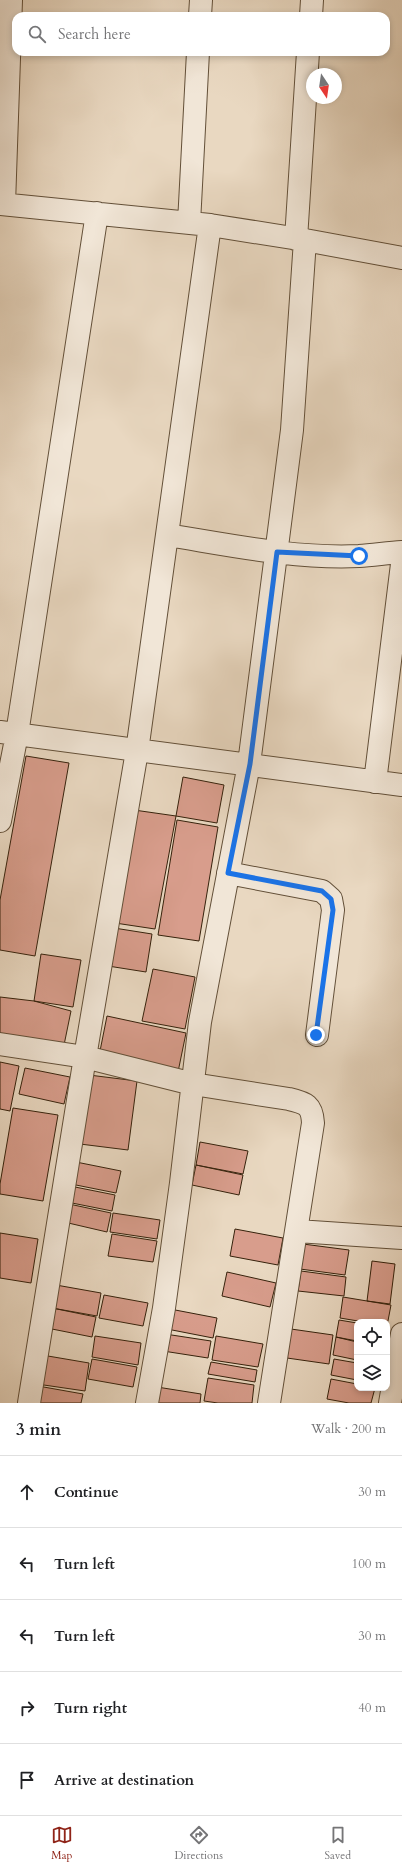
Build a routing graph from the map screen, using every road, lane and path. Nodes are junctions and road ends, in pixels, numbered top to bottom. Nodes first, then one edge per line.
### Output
1 (11, 0) edge
2 (201, 0) edge
3 (312, 0) edge
4 (200, 12) edge
5 (311, 12) edge
6 (198, 56) edge
7 (308, 56) edge
8 (2, 204) edge
9 (96, 213) junction
10 (200, 224) junction
11 (301, 239) junction
12 (402, 258) edge
13 (167, 536) junction
14 (277, 552) junction
15 (402, 552) edge
16 (402, 564) edge
17 (8, 733) edge
18 (137, 751) junction
19 (250, 764) junction
20 (375, 782) junction
21 (402, 785) edge
22 (0, 821) edge
23 (228, 873) junction
24 (316, 1035) dead end
25 (0, 1044) edge
26 (84, 1057) junction
27 (193, 1084) junction
28 (296, 1231) junction
29 (402, 1238) edge
30 (402, 1334) edge
31 (29, 1403) edge
32 (147, 1403) edge
33 (268, 1403) edge
34 (390, 1403) edge

1 - 8 street
2 - 4 street
3 - 5 street
6 - 10 street
7 - 11 street
8 - 9 street
9 - 10 street
9 - 17 street
10 - 11 street
10 - 13 street
11 - 12 street
11 - 14 street
13 - 14 street
13 - 18 street
14 - 15 street
14 - 19 street
16 - 20 street
17 - 18 street
17 - 22 street
18 - 19 street
18 - 26 street
19 - 20 street
19 - 23 street
20 - 21 street
23 - 24 street
23 - 27 street
25 - 26 street
26 - 27 street
26 - 31 street
27 - 28 street
27 - 32 street
28 - 29 street
28 - 33 street
30 - 34 street

